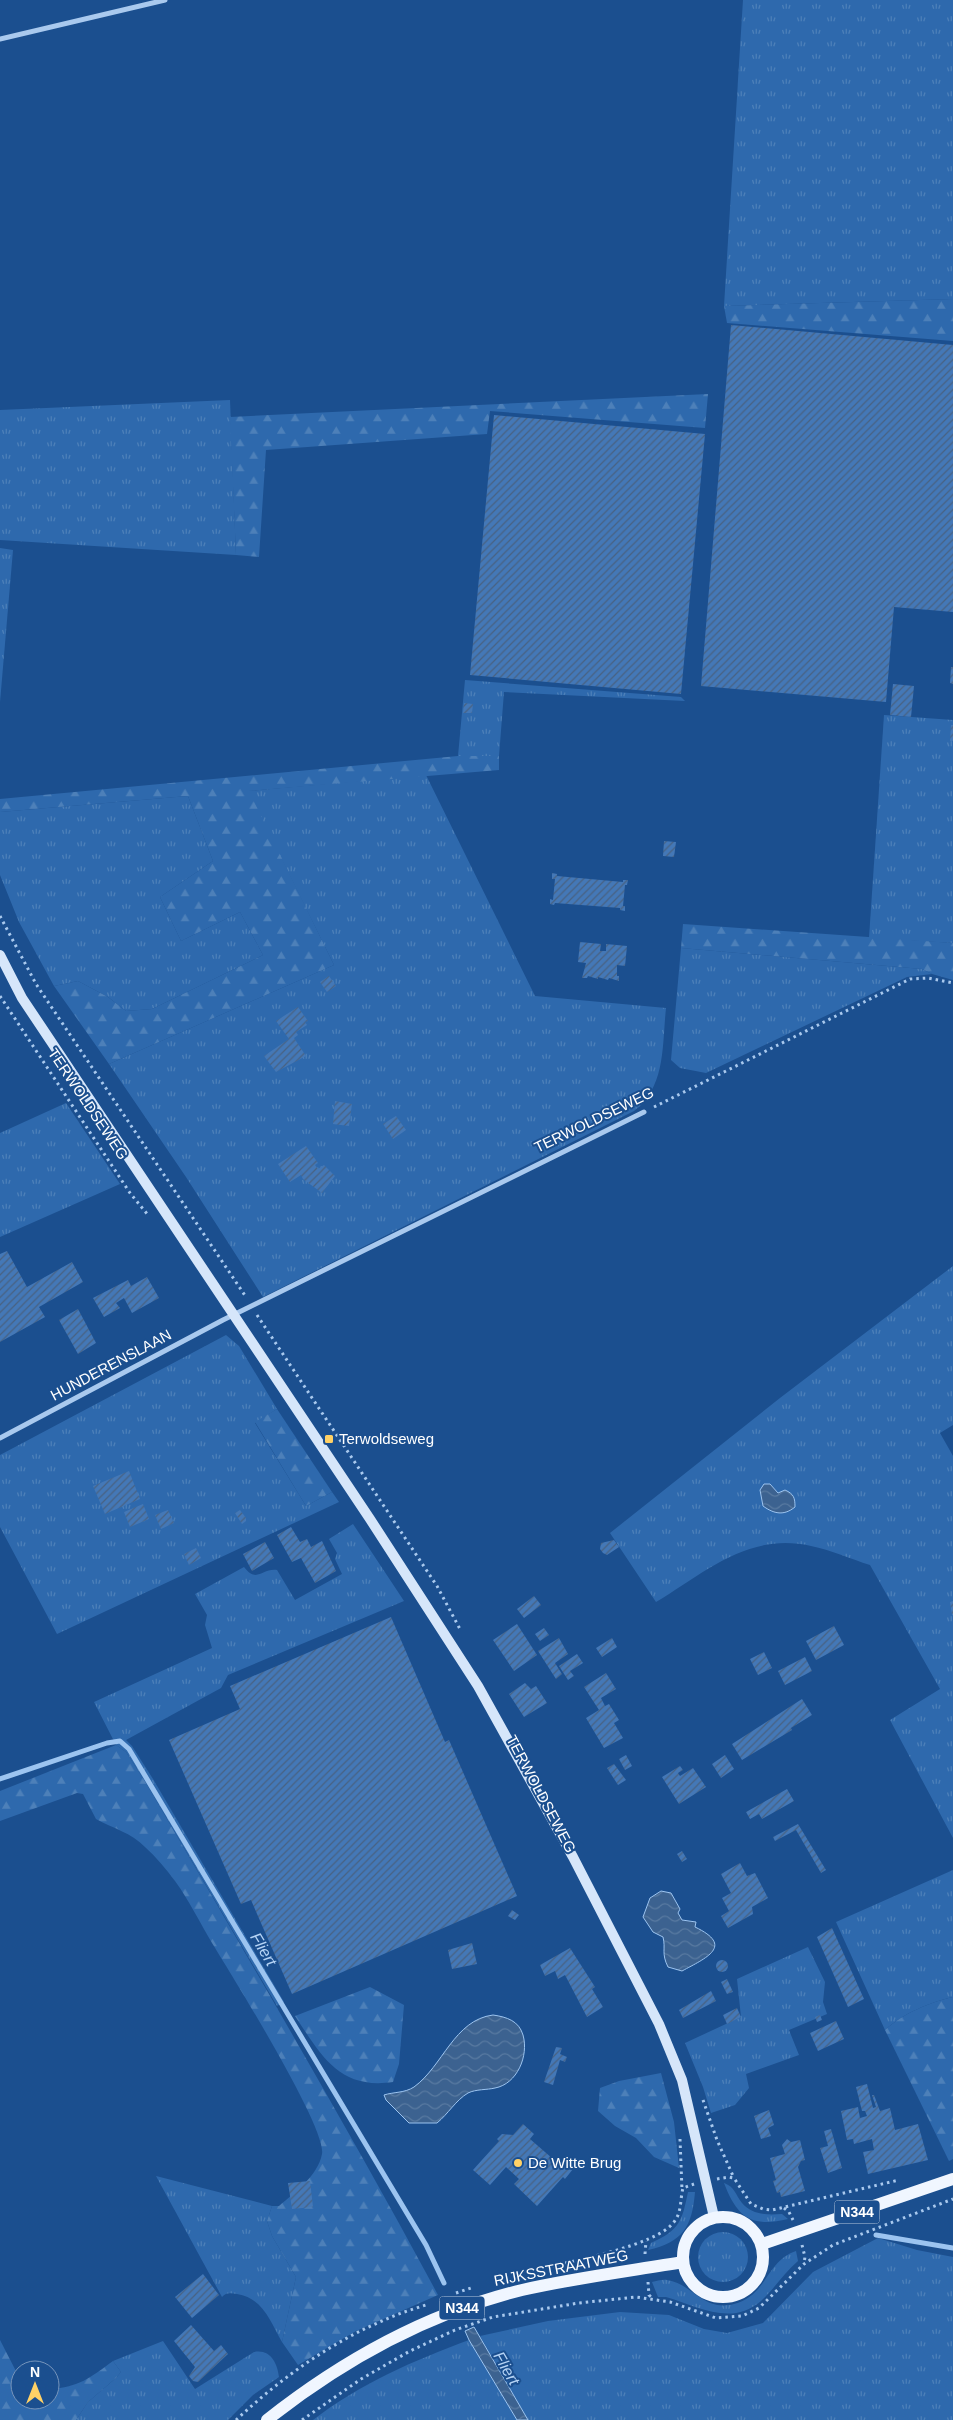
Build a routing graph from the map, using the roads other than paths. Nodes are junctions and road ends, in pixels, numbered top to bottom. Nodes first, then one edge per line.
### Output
1 (165, 0) edge
2 (0, 39) edge
3 (0, 955) edge
4 (644, 1112) road end
5 (234, 1315) junction
6 (0, 1438) edge
7 (953, 2179) edge
8 (714, 2217) junction
9 (762, 2244) junction
10 (683, 2262) junction
11 (267, 2420) edge

1 - 2 street
3 - 5 main road, TERWOLDSEWEG
4 - 5 street, TERWOLDSEWEG
5 - 6 street, HUNDERENSLAAN
5 - 8 main road, TERWOLDSEWEG
7 - 9 main road, N344
8 - 9 main road
8 - 10 main road
9 - 10 main road
10 - 11 main road, RIJKSSTRAATWEG / N344

